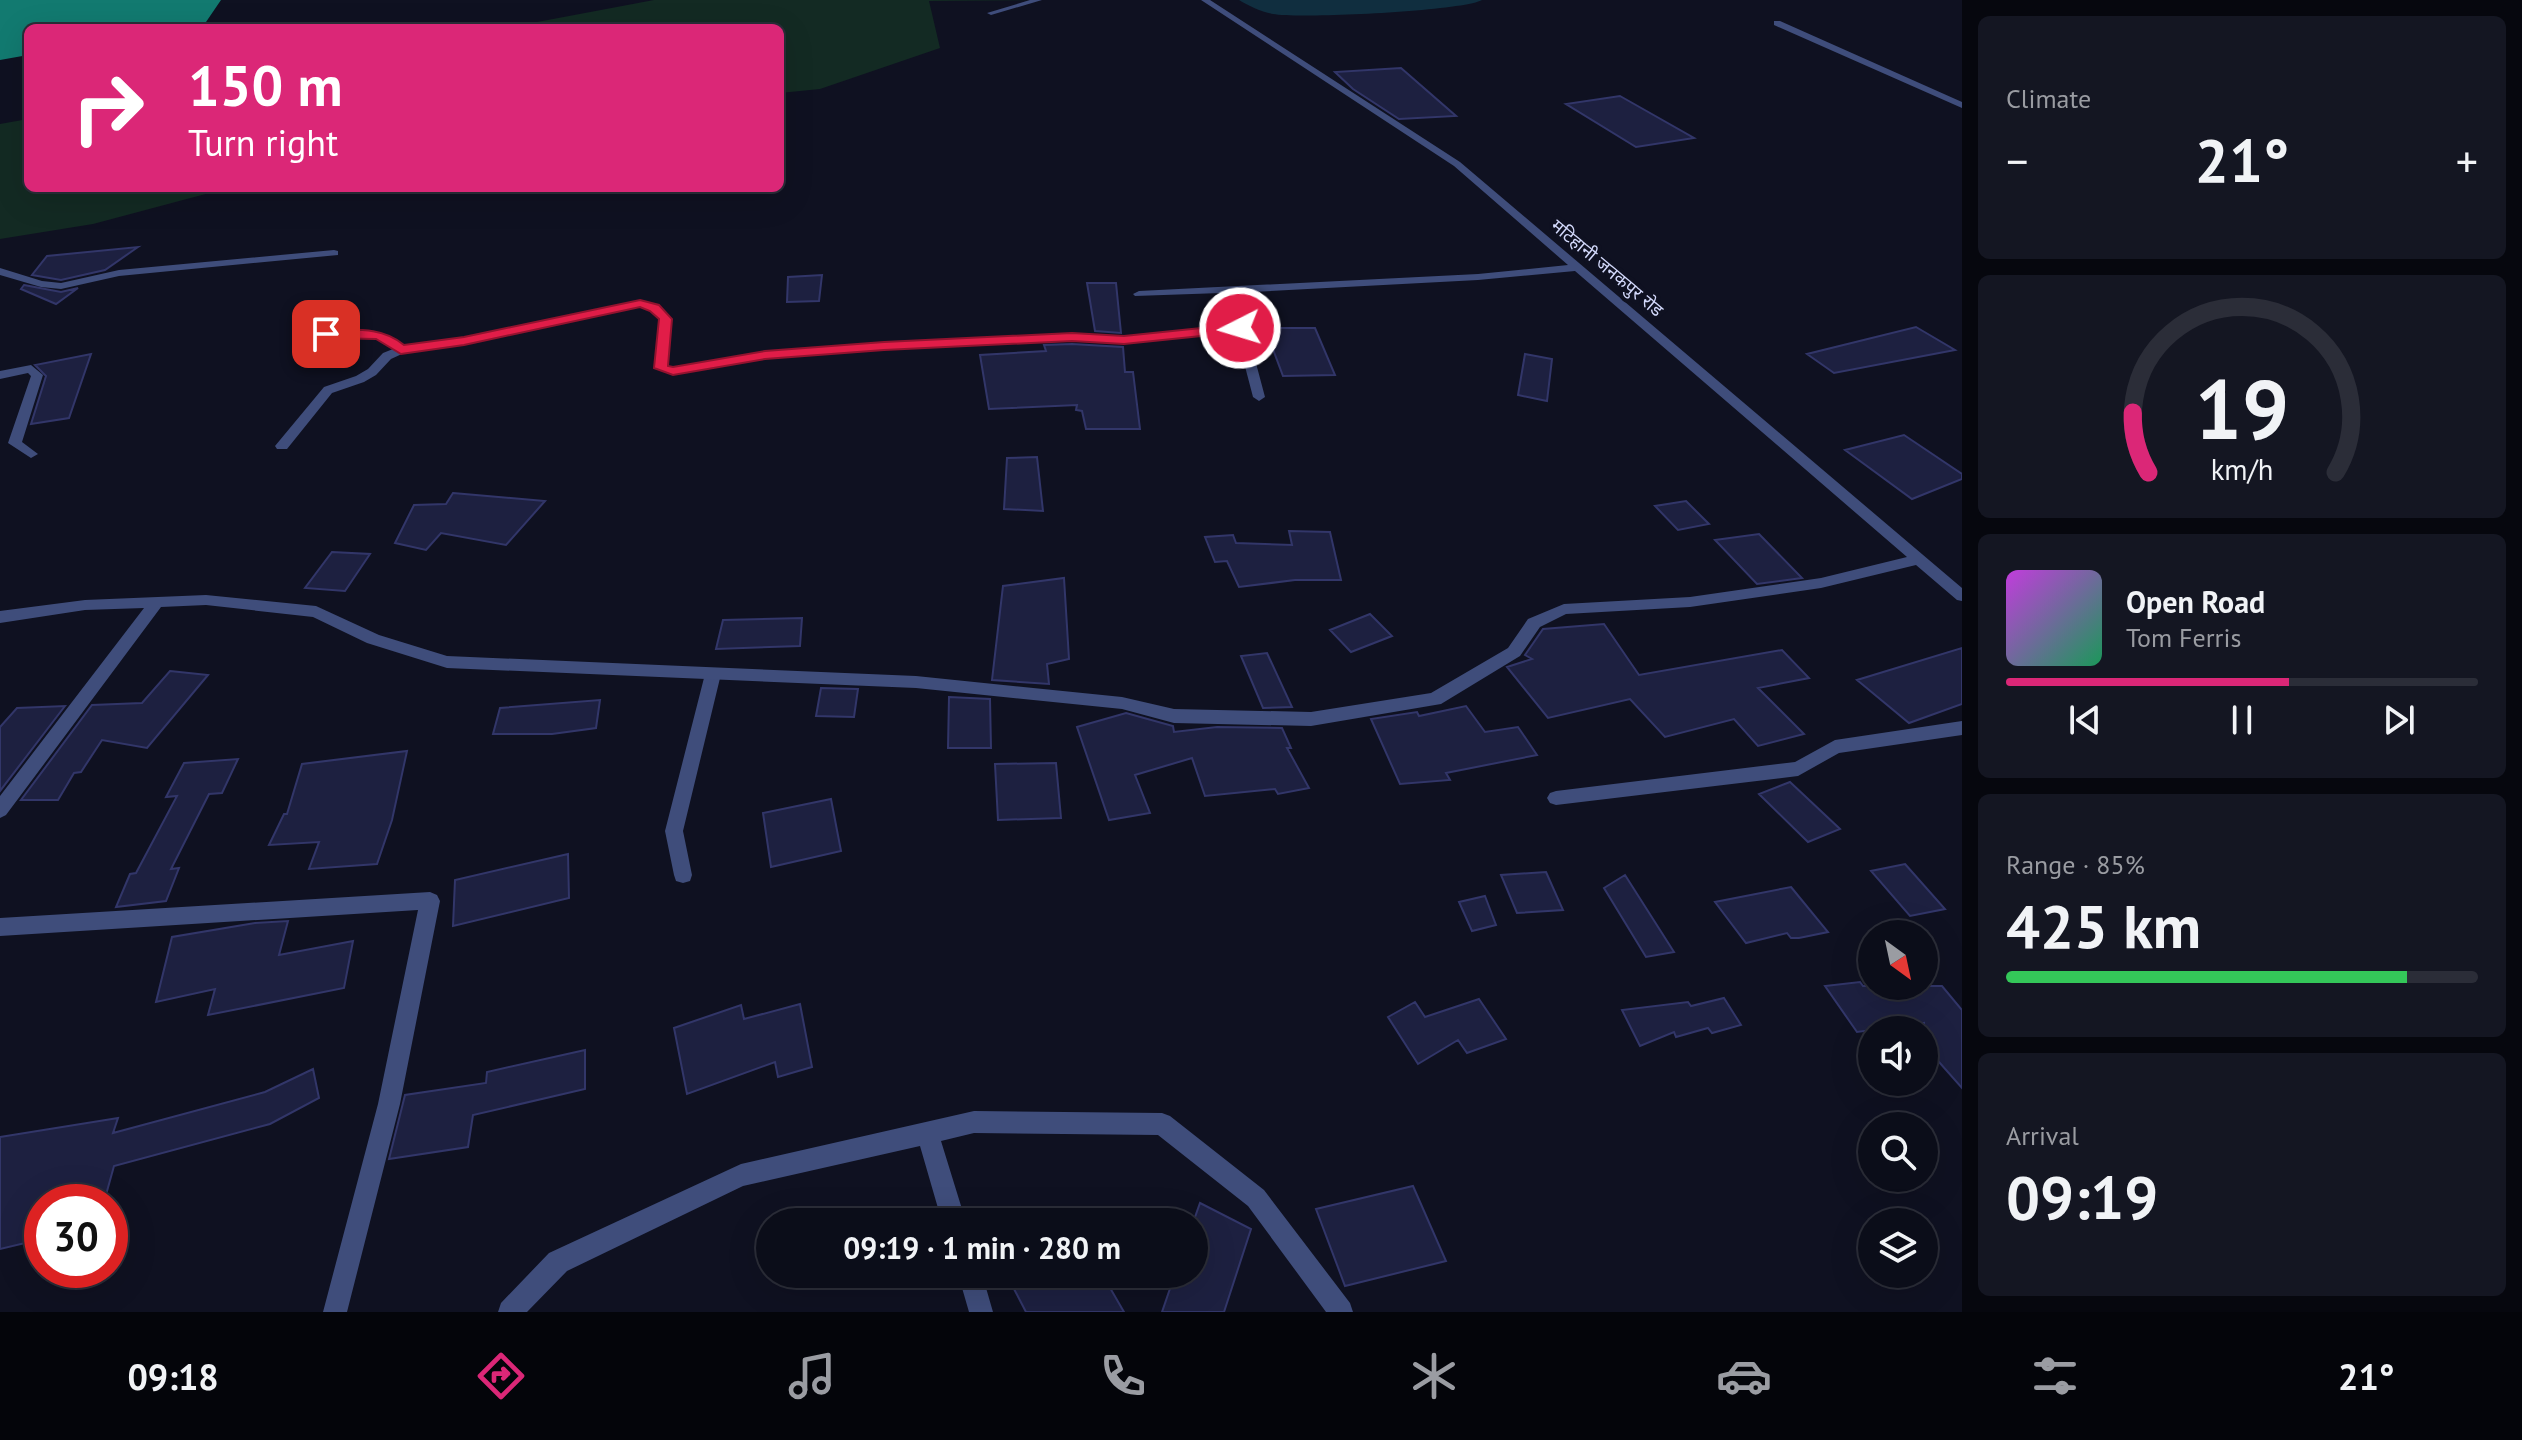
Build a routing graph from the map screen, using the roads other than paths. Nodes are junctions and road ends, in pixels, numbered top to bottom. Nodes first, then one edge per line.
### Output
1 (1038, 0) edge
2 (1205, 0) edge
3 (991, 13) dead end
4 (1777, 23) dead end
5 (1962, 105) edge
6 (334, 253) dead end
7 (1578, 267) junction
8 (0, 271) edge
9 (1225, 291) junction
10 (1139, 294) dead end
11 (1240, 328) junction
12 (326, 334) dead end
13 (401, 350) junction
14 (0, 375) edge
15 (1259, 397) dead end
16 (282, 446) dead end
17 (31, 454) dead end
18 (1920, 559) junction
19 (1962, 596) edge
20 (157, 602) junction
21 (0, 617) edge
22 (713, 674) junction
23 (1962, 728) edge
24 (1556, 798) dead end
25 (0, 810) edge
26 (683, 875) dead end
27 (0, 927) edge
28 (927, 1133) junction
29 (950, 1208) edge
30 (974, 1288) edge
31 (335, 1312) edge
32 (510, 1312) edge
33 (981, 1312) edge
34 (1341, 1312) edge

1 - 3 street
2 - 7 street, मटिहानी जनकपुर रोड
4 - 5 street
6 - 8 street
7 - 9 street
7 - 18 street, मटिहानी जनकपुर रोड
9 - 10 street
9 - 11 street
11 - 13 street
11 - 15 street
12 - 13 street
13 - 16 street
14 - 17 street
18 - 19 street, मटिहानी जनकपुर रोड
18 - 22 street
20 - 21 street
20 - 22 street
20 - 25 street
22 - 26 street
23 - 24 street
27 - 31 street
28 - 29 street
28 - 32 street
28 - 34 street
30 - 33 street

